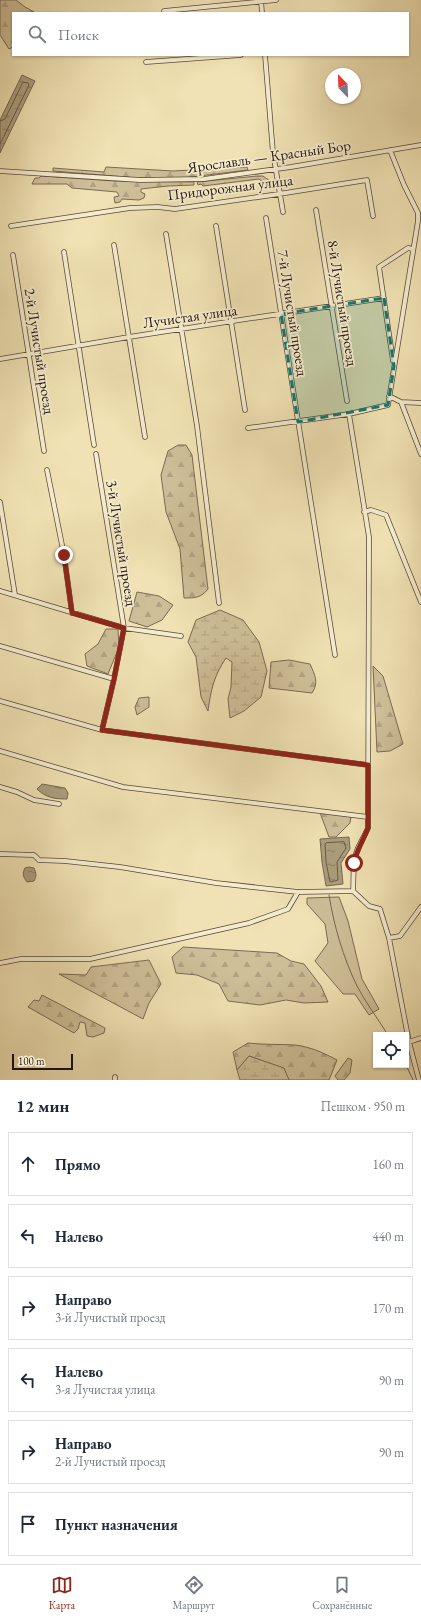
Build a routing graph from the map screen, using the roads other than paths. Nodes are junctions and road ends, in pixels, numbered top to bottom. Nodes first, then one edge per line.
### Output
1 (276, 0) edge
2 (261, 1) edge
3 (164, 11) dead end
4 (262, 12) edge
5 (227, 56) edge
6 (265, 56) edge
7 (146, 62) dead end
8 (421, 145) edge
9 (390, 150) junction
10 (275, 170) junction
11 (0, 171) edge
12 (279, 194) junction
13 (316, 210) dead end
14 (283, 212) dead end
15 (374, 216) dead end
16 (266, 218) dead end
17 (11, 226) dead end
18 (216, 226) dead end
19 (166, 234) dead end
20 (114, 244) dead end
21 (413, 249) junction
22 (64, 252) dead end
23 (14, 255) dead end
24 (384, 298) junction
25 (331, 307) junction
26 (281, 314) junction
27 (232, 322) junction
28 (181, 329) junction
29 (129, 337) junction
30 (79, 345) junction
31 (28, 353) junction
32 (0, 358) edge
33 (394, 366) junction
34 (389, 396) junction
35 (347, 401) dead end
36 (400, 402) junction
37 (421, 403) edge
38 (245, 410) dead end
39 (349, 414) junction
40 (298, 422) junction
41 (248, 428) dead end
42 (145, 437) dead end
43 (94, 445) dead end
44 (44, 451) dead end
45 (96, 454) dead end
46 (421, 454) edge
47 (47, 470) dead end
48 (0, 502) edge
49 (364, 512) junction
50 (0, 591) edge
51 (15, 595) junction
52 (421, 602) edge
53 (219, 603) dead end
54 (72, 613) junction
55 (124, 628) junction
56 (181, 636) dead end
57 (0, 646) edge
58 (335, 656) dead end
59 (114, 679) junction
60 (0, 701) edge
61 (102, 730) junction
62 (0, 751) edge
63 (368, 765) junction
64 (0, 787) edge
65 (59, 804) dead end
66 (368, 817) junction
67 (0, 854) edge
68 (353, 891) junction
69 (298, 892) junction
70 (421, 907) edge
71 (389, 938) junction
72 (0, 963) edge
73 (407, 1032) edge
74 (421, 1038) edge
75 (409, 1042) joint
76 (420, 1080) edge

1 - 2 street
2 - 3 street
2 - 4 street
5 - 7 street
6 - 10 street
8 - 9 street, Ярославль — Красный Бор
9 - 10 street, Ярославль — Красный Бор
9 - 21 street
10 - 11 street, Ярославль — Красный Бор
10 - 12 street
12 - 14 street
12 - 15 street, Придорожная улица
12 - 17 street, Придорожная улица
13 - 25 street, 8-й Лучистый проезд
16 - 26 street, 7-й Лучистый проезд
18 - 27 street
19 - 28 street
20 - 29 street
21 - 24 street
21 - 33 street
22 - 30 street
23 - 31 street, 2-й Лучистый проезд
24 - 25 street, Лучистая улица
24 - 33 street
25 - 26 street, Лучистая улица
25 - 35 street, 8-й Лучистый проезд
26 - 27 street, Лучистая улица
26 - 40 street, 7-й Лучистый проезд
27 - 28 street, Лучистая улица
27 - 38 street
28 - 29 street, Лучистая улица
28 - 53 street
29 - 30 street, Лучистая улица
29 - 42 street
30 - 31 street, Лучистая улица
30 - 43 street
31 - 32 street, Лучистая улица
31 - 44 street, 2-й Лучистый проезд
33 - 34 street
34 - 36 street
34 - 39 street
36 - 37 street
36 - 46 street
39 - 40 street
39 - 49 street
40 - 41 street
40 - 58 street, 7-й Лучистый проезд
45 - 55 street, 3-й Лучистый проезд
47 - 54 street
48 - 51 street
49 - 52 street
49 - 63 street
50 - 51 street
51 - 54 street
54 - 55 street
55 - 56 street
55 - 59 street, 3-й Лучистый проезд
57 - 59 street
59 - 61 street, 3-й Лучистый проезд
60 - 61 street
61 - 63 street
62 - 66 street
63 - 66 street
64 - 65 street
66 - 68 street
67 - 69 street
68 - 69 street
68 - 71 street
69 - 72 street
70 - 71 street
71 - 73 street
74 - 75 street
75 - 76 street

